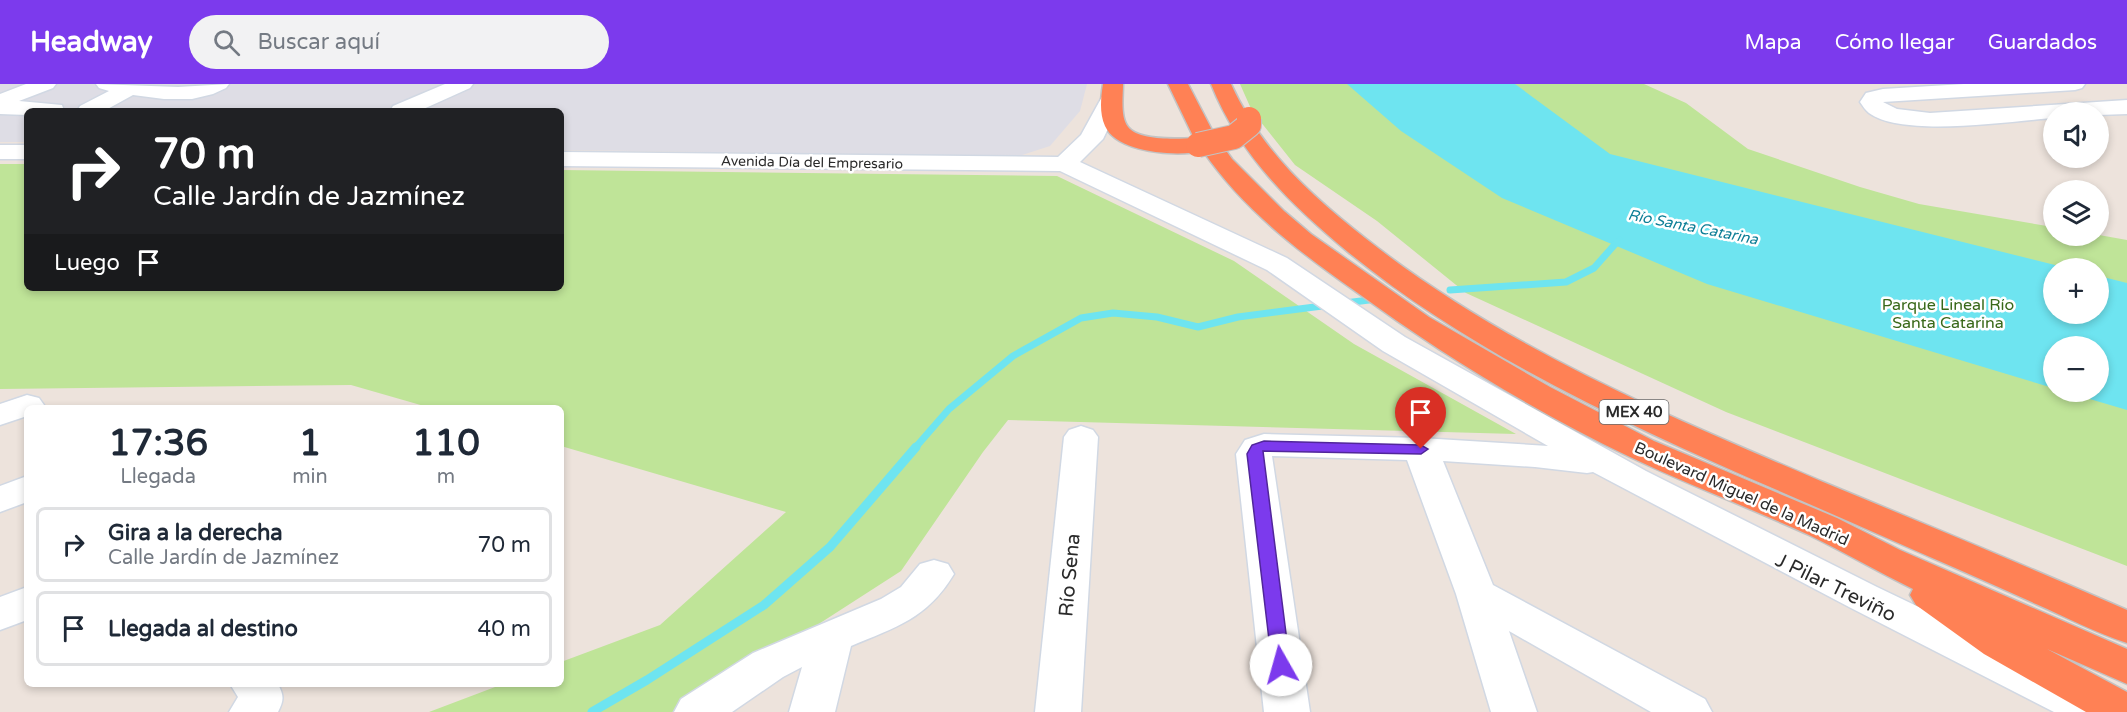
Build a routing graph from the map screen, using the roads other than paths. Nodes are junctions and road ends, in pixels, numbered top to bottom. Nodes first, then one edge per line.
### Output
1 (46, 84) edge
2 (106, 84) edge
3 (219, 84) edge
4 (1178, 84) edge
5 (1221, 84) edge
6 (1238, 84) edge
7 (2075, 84) edge
8 (131, 88) junction
9 (456, 88) edge
10 (1112, 92) edge
11 (0, 101) edge
12 (0, 107) edge
13 (2127, 107) edge
14 (24, 108) edge
15 (94, 108) edge
16 (408, 108) edge
17 (426, 108) edge
18 (564, 159) edge
19 (1064, 164) junction
20 (1081, 437) dead end
21 (1421, 449) junction
22 (1595, 464) junction
23 (24, 489) edge
24 (0, 500) edge
25 (1886, 560) junction
26 (934, 574) dead end
27 (1476, 594) junction
28 (24, 603) edge
29 (0, 615) edge
30 (2127, 627) edge
31 (817, 643) junction
32 (2127, 667) edge
33 (255, 687) edge
34 (252, 712) edge
35 (697, 712) edge
36 (812, 712) edge
37 (1058, 712) edge
38 (1287, 712) edge
39 (1514, 712) edge
40 (1689, 712) edge
41 (2090, 712) edge
42 (2095, 712) edge
43 (2124, 712) edge

1 - 11 street
2 - 8 street
3 - 8 street
4 - 25 highway, Boulevard Miguel de la Madrid / MEX 40
5 - 30 highway, Boulevard Miguel de la Madrid / MEX 40
6 - 10 highway, bridge
7 - 13 street
8 - 15 street
9 - 16 street
9 - 17 street
10 - 19 street
12 - 14 street
18 - 19 street, Avenida Día del Empresario
19 - 22 street
20 - 37 street, Río Sena
21 - 22 street
21 - 27 street
21 - 38 street
22 - 41 street, J Pilar Treviño
22 - 42 street
23 - 24 street
25 - 32 highway, Boulevard Miguel de la Madrid / MEX 40
25 - 43 highway
26 - 31 street
27 - 39 street
27 - 40 street
28 - 29 street
31 - 35 street
31 - 36 street
33 - 34 street

